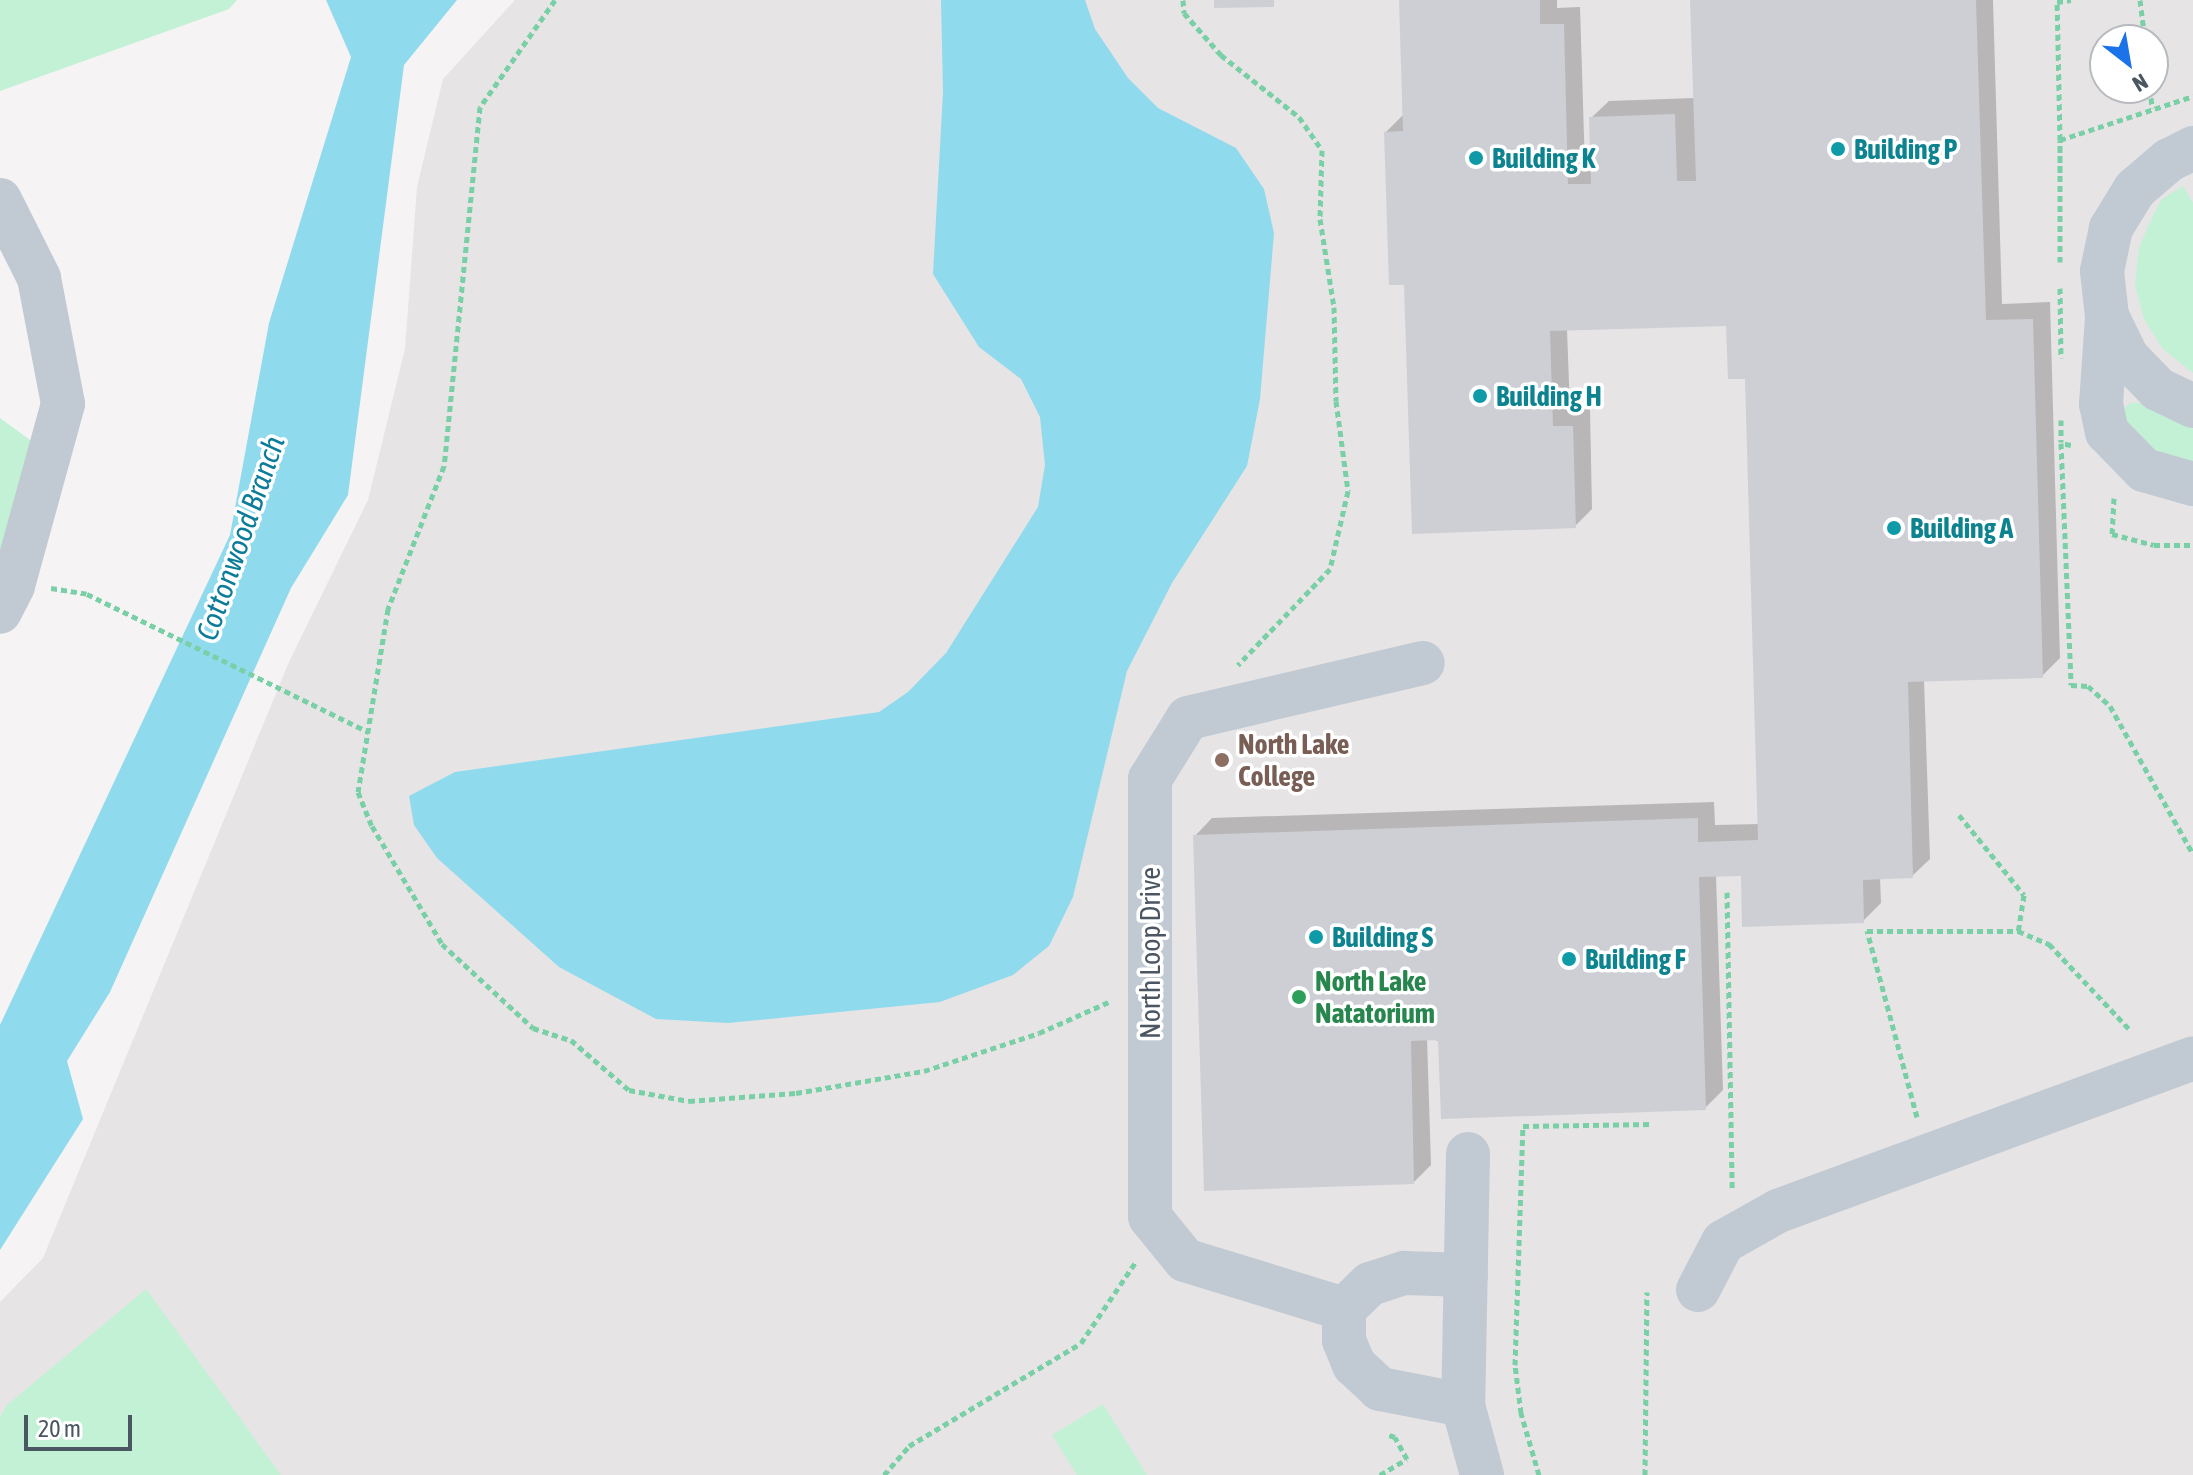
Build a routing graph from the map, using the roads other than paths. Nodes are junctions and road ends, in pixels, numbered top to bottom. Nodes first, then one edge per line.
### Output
1 (2193, 148) edge
2 (0, 200) edge
3 (2107, 316) junction
4 (2193, 406) edge
5 (2193, 484) edge
6 (4, 605) edge
7 (1423, 663) dead end
8 (2193, 1058) edge
9 (1468, 1154) dead end
10 (1466, 1275) junction
11 (1698, 1290) dead end
12 (1344, 1309) junction
13 (1463, 1405) junction
14 (1482, 1475) edge

1 - 3 street
2 - 6 street
3 - 4 street
3 - 5 street
7 - 12 street, North Loop Drive
8 - 11 street
9 - 10 street
10 - 12 street
10 - 13 street
12 - 13 street
13 - 14 street

